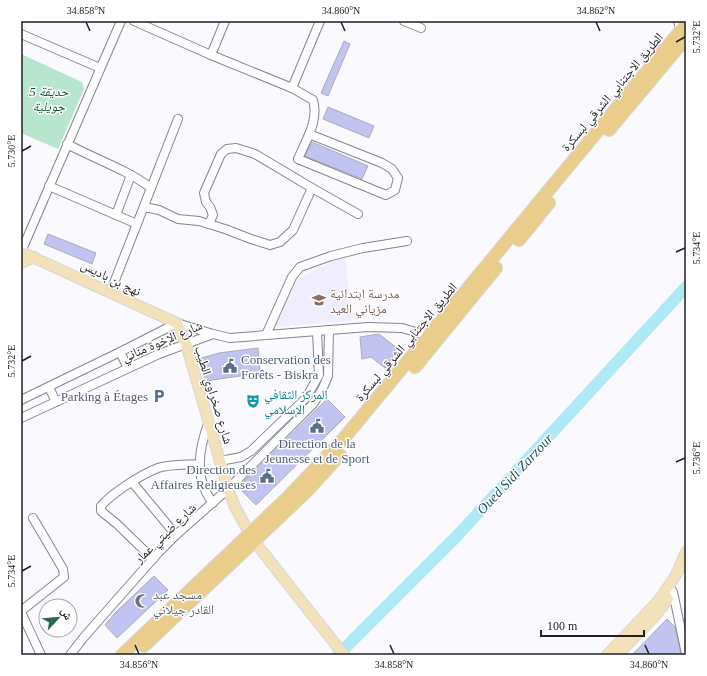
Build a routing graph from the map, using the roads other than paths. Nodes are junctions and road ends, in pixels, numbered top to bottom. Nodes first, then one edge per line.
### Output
1 (121, 21) edge
2 (134, 21) edge
3 (225, 21) edge
4 (320, 21) edge
5 (404, 21) edge
6 (421, 28) dead end
7 (683, 29) edge
8 (21, 34) edge
9 (210, 55) junction
10 (98, 72) junction
11 (292, 88) junction
12 (178, 119) dead end
13 (309, 134) junction
14 (67, 144) junction
15 (131, 175) junction
16 (49, 186) junction
17 (151, 188) junction
18 (312, 188) junction
19 (144, 207) junction
20 (358, 214) dead end
21 (116, 215) junction
22 (137, 224) junction
23 (209, 224) junction
24 (407, 241) dead end
25 (21, 252) edge
26 (34, 257) junction
27 (21, 263) edge
28 (110, 293) junction
29 (177, 323) junction
30 (329, 330) junction
31 (317, 331) junction
32 (213, 334) junction
33 (266, 335) junction
34 (429, 336) junction
35 (186, 344) junction
36 (120, 352) junction
37 (128, 368) junction
38 (49, 387) junction
39 (306, 398) junction
40 (21, 400) edge
41 (56, 402) junction
42 (312, 404) junction
43 (21, 418) edge
44 (208, 421) junction
45 (241, 457) junction
46 (220, 461) junction
47 (199, 464) junction
48 (248, 470) junction
49 (132, 482) junction
50 (228, 489) junction
51 (213, 503) junction
52 (32, 518) dead end
53 (176, 535) junction
54 (252, 538) junction
55 (686, 552) edge
56 (153, 559) junction
57 (686, 568) edge
58 (671, 589) junction
59 (21, 611) edge
60 (686, 648) edge
61 (41, 655) edge
62 (70, 655) edge
63 (122, 655) edge
64 (134, 655) edge
65 (344, 655) edge
66 (607, 655) edge
67 (617, 655) edge

1 - 10 street
2 - 9 street
3 - 9 street
4 - 11 street
5 - 6 street
7 - 34 highway, الطريق الاجتنابي الشرقي لبسكرة
7 - 54 highway, الطريق الاجتنابي الشرقي لبسكرة
8 - 10 street
9 - 11 street
10 - 14 street
11 - 13 street
12 - 17 street
13 - 13 street
14 - 15 street
14 - 16 street
15 - 17 street
15 - 21 street
16 - 21 street
16 - 25 street
17 - 19 street
18 - 20 street
18 - 23 street
18 - 23 street
19 - 22 street
19 - 23 street
21 - 22 street
22 - 28 street
24 - 33 street
25 - 26 main road, نهج بن باديس
26 - 27 main road
26 - 28 main road, نهج بن باديس
28 - 29 main road, نهج بن باديس
29 - 32 street, شارع الإخوة مناني
29 - 35 main road, شارع صخراوي الطيب
29 - 36 street, شارع الإخوة مناني
30 - 31 street
30 - 34 street
30 - 42 street, شارع ضيتي عمار
31 - 33 street
31 - 39 street
32 - 33 street
32 - 35 street, شارع الإخوة مناني
34 - 54 highway, الطريق الاجتنابي الشرقي لبسكرة
35 - 37 street, شارع الإخوة مناني
35 - 44 main road, شارع صخراوي الطيب
36 - 37 street
36 - 38 street, شارع الإخوة مناني
37 - 41 street, شارع الإخوة مناني
38 - 40 street, شارع الإخوة مناني
38 - 41 street
39 - 42 street
39 - 45 street
41 - 43 street, شارع الإخوة مناني
42 - 48 street, شارع ضيتي عمار
44 - 46 main road, شارع صخراوي الطيب
44 - 47 street
45 - 46 street
45 - 48 street
46 - 50 main road, شارع صخراوي الطيب
47 - 49 street
47 - 51 street
48 - 50 street, شارع ضيتي عمار
49 - 53 street
49 - 56 street
50 - 51 street, شارع ضيتي عمار
50 - 54 main road, شارع صخراوي الطيب
51 - 53 street, شارع ضيتي عمار
52 - 59 street
53 - 56 street, شارع ضيتي عمار
54 - 63 highway, الطريق الاجتنابي الشرقي لبسكرة
54 - 64 highway, الطريق الاجتنابي الشرقي لبسكرة
54 - 65 main road, شارع صخراوي الطيب
55 - 58 main road
56 - 62 street, شارع ضيتي عمار
57 - 58 main road
58 - 60 street
58 - 66 main road
58 - 67 main road
59 - 61 street

